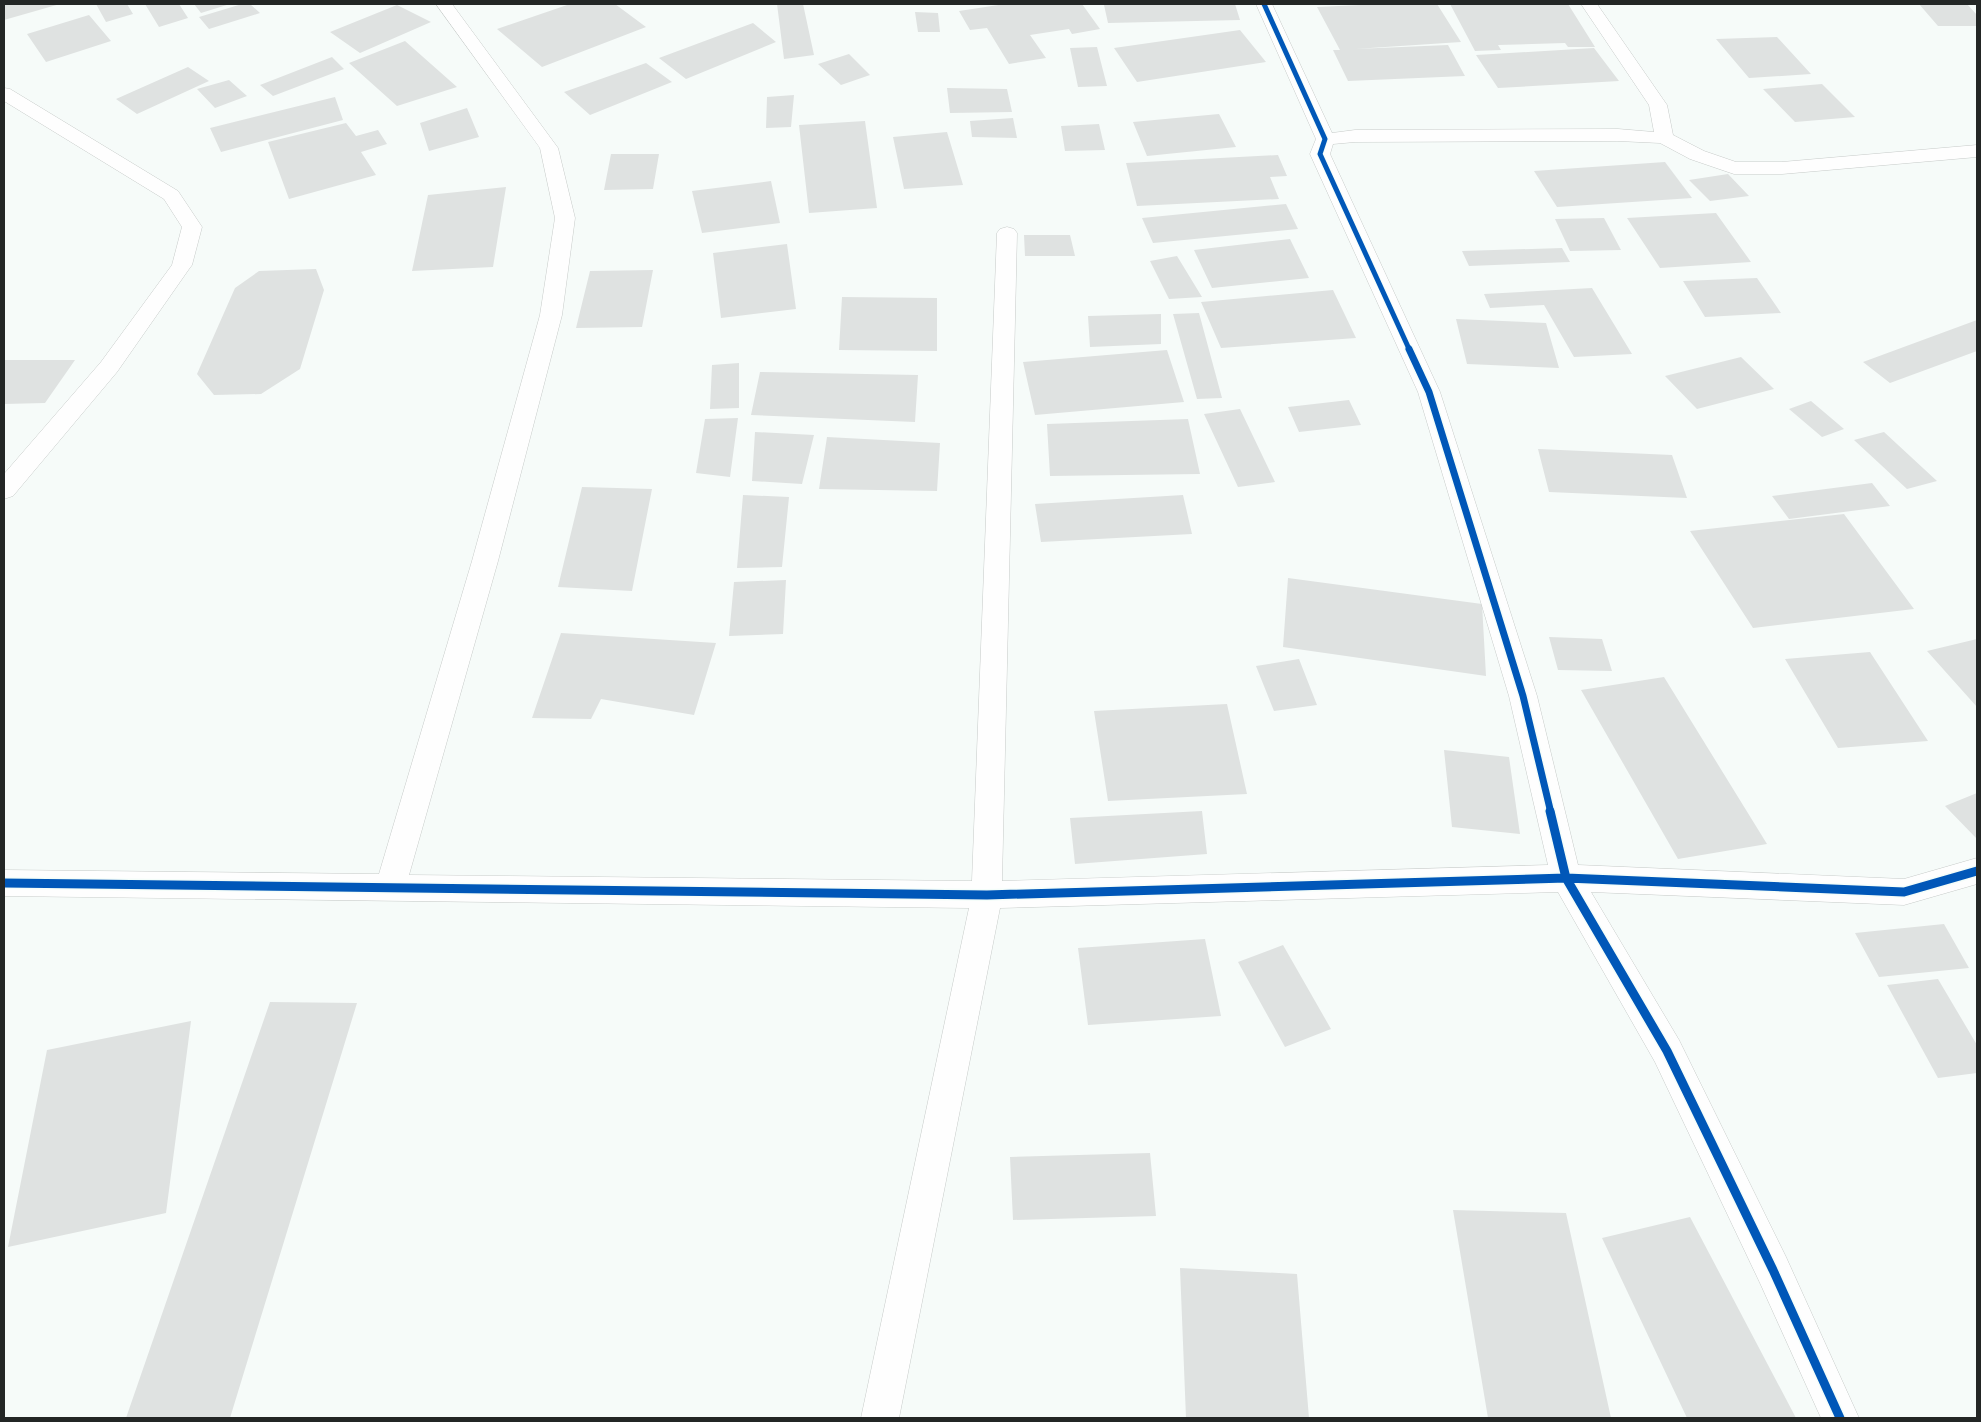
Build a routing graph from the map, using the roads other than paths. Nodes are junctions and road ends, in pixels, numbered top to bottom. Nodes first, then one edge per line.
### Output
1 (444, 4) edge
2 (1264, 4) edge
3 (1588, 4) edge
4 (4, 93) edge
5 (1664, 138) junction
6 (1325, 139) junction
7 (1977, 151) edge
8 (1007, 233) dead end
9 (4, 490) edge
10 (1977, 871) edge
11 (1566, 878) junction
12 (4, 883) edge
13 (390, 889) junction
14 (987, 895) junction
15 (880, 1418) edge
16 (1840, 1418) edge

1 - 13 street
2 - 6 street
3 - 5 street
4 - 9 street
5 - 6 street
5 - 7 street
6 - 11 street
8 - 14 street
10 - 11 street
11 - 14 street
11 - 16 street
12 - 13 street
13 - 14 street
14 - 15 street

